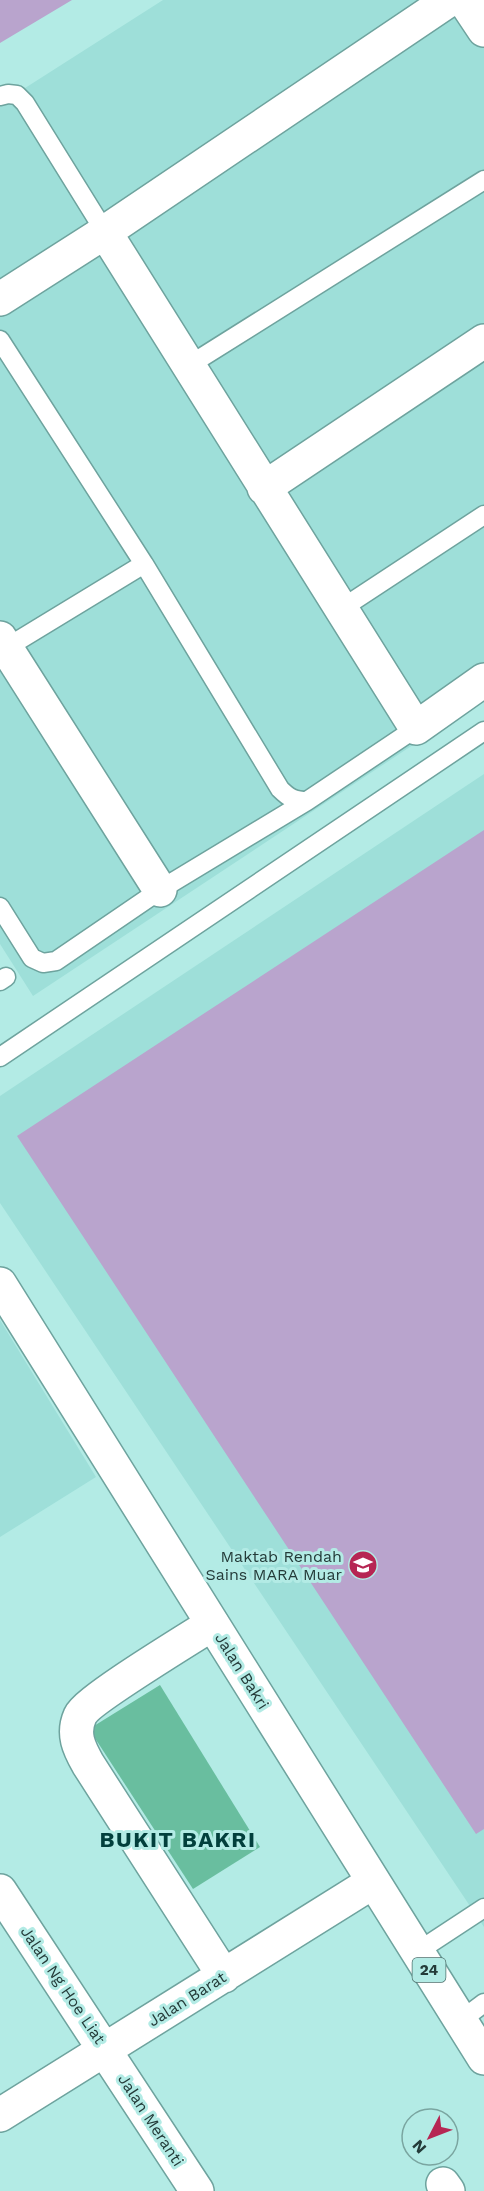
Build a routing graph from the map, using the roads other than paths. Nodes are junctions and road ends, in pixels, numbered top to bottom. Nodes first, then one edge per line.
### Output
1 (449, 0) edge
2 (464, 0) edge
3 (484, 30) edge
4 (0, 96) edge
5 (484, 180) edge
6 (105, 232) junction
7 (0, 299) edge
8 (0, 340) edge
9 (484, 340) edge
10 (188, 366) junction
11 (264, 488) junction
12 (484, 515) edge
13 (144, 564) junction
14 (341, 609) junction
15 (3, 643) edge
16 (484, 680) edge
17 (416, 728) junction
18 (484, 731) edge
19 (307, 801) junction
20 (160, 890) junction
21 (0, 907) edge
22 (0, 1057) edge
23 (0, 1284) edge
24 (212, 1624) junction
25 (374, 1882) junction
26 (0, 1891) edge
27 (484, 1908) edge
28 (417, 1952) junction
29 (224, 1976) junction
30 (472, 2012) edge
31 (105, 2050) junction
32 (484, 2058) edge
33 (0, 2115) edge
34 (197, 2191) edge

1 - 6 street
2 - 3 street
4 - 6 lane
5 - 10 lane
6 - 7 street
6 - 10 street
8 - 13 lane
9 - 11 street
10 - 11 street
11 - 14 street
12 - 14 lane
13 - 15 lane
13 - 19 lane
14 - 17 street
15 - 20 street
16 - 17 street
17 - 19 lane
18 - 22 lane
19 - 20 lane
20 - 21 lane
23 - 24 street, Jalan Bakri / 24
24 - 25 street, Jalan Bakri / 24
24 - 29 street
25 - 28 street, Jalan Bakri / 24
25 - 29 street, Jalan Barat
26 - 31 street, Jalan Ng Hoe Liat
27 - 28 lane
28 - 30 street, Jalan Bakri / 24
29 - 31 street, Jalan Barat
30 - 32 street, Jalan Bakri / 24
31 - 33 street, Jalan Barat
31 - 34 street, Jalan Meranti

